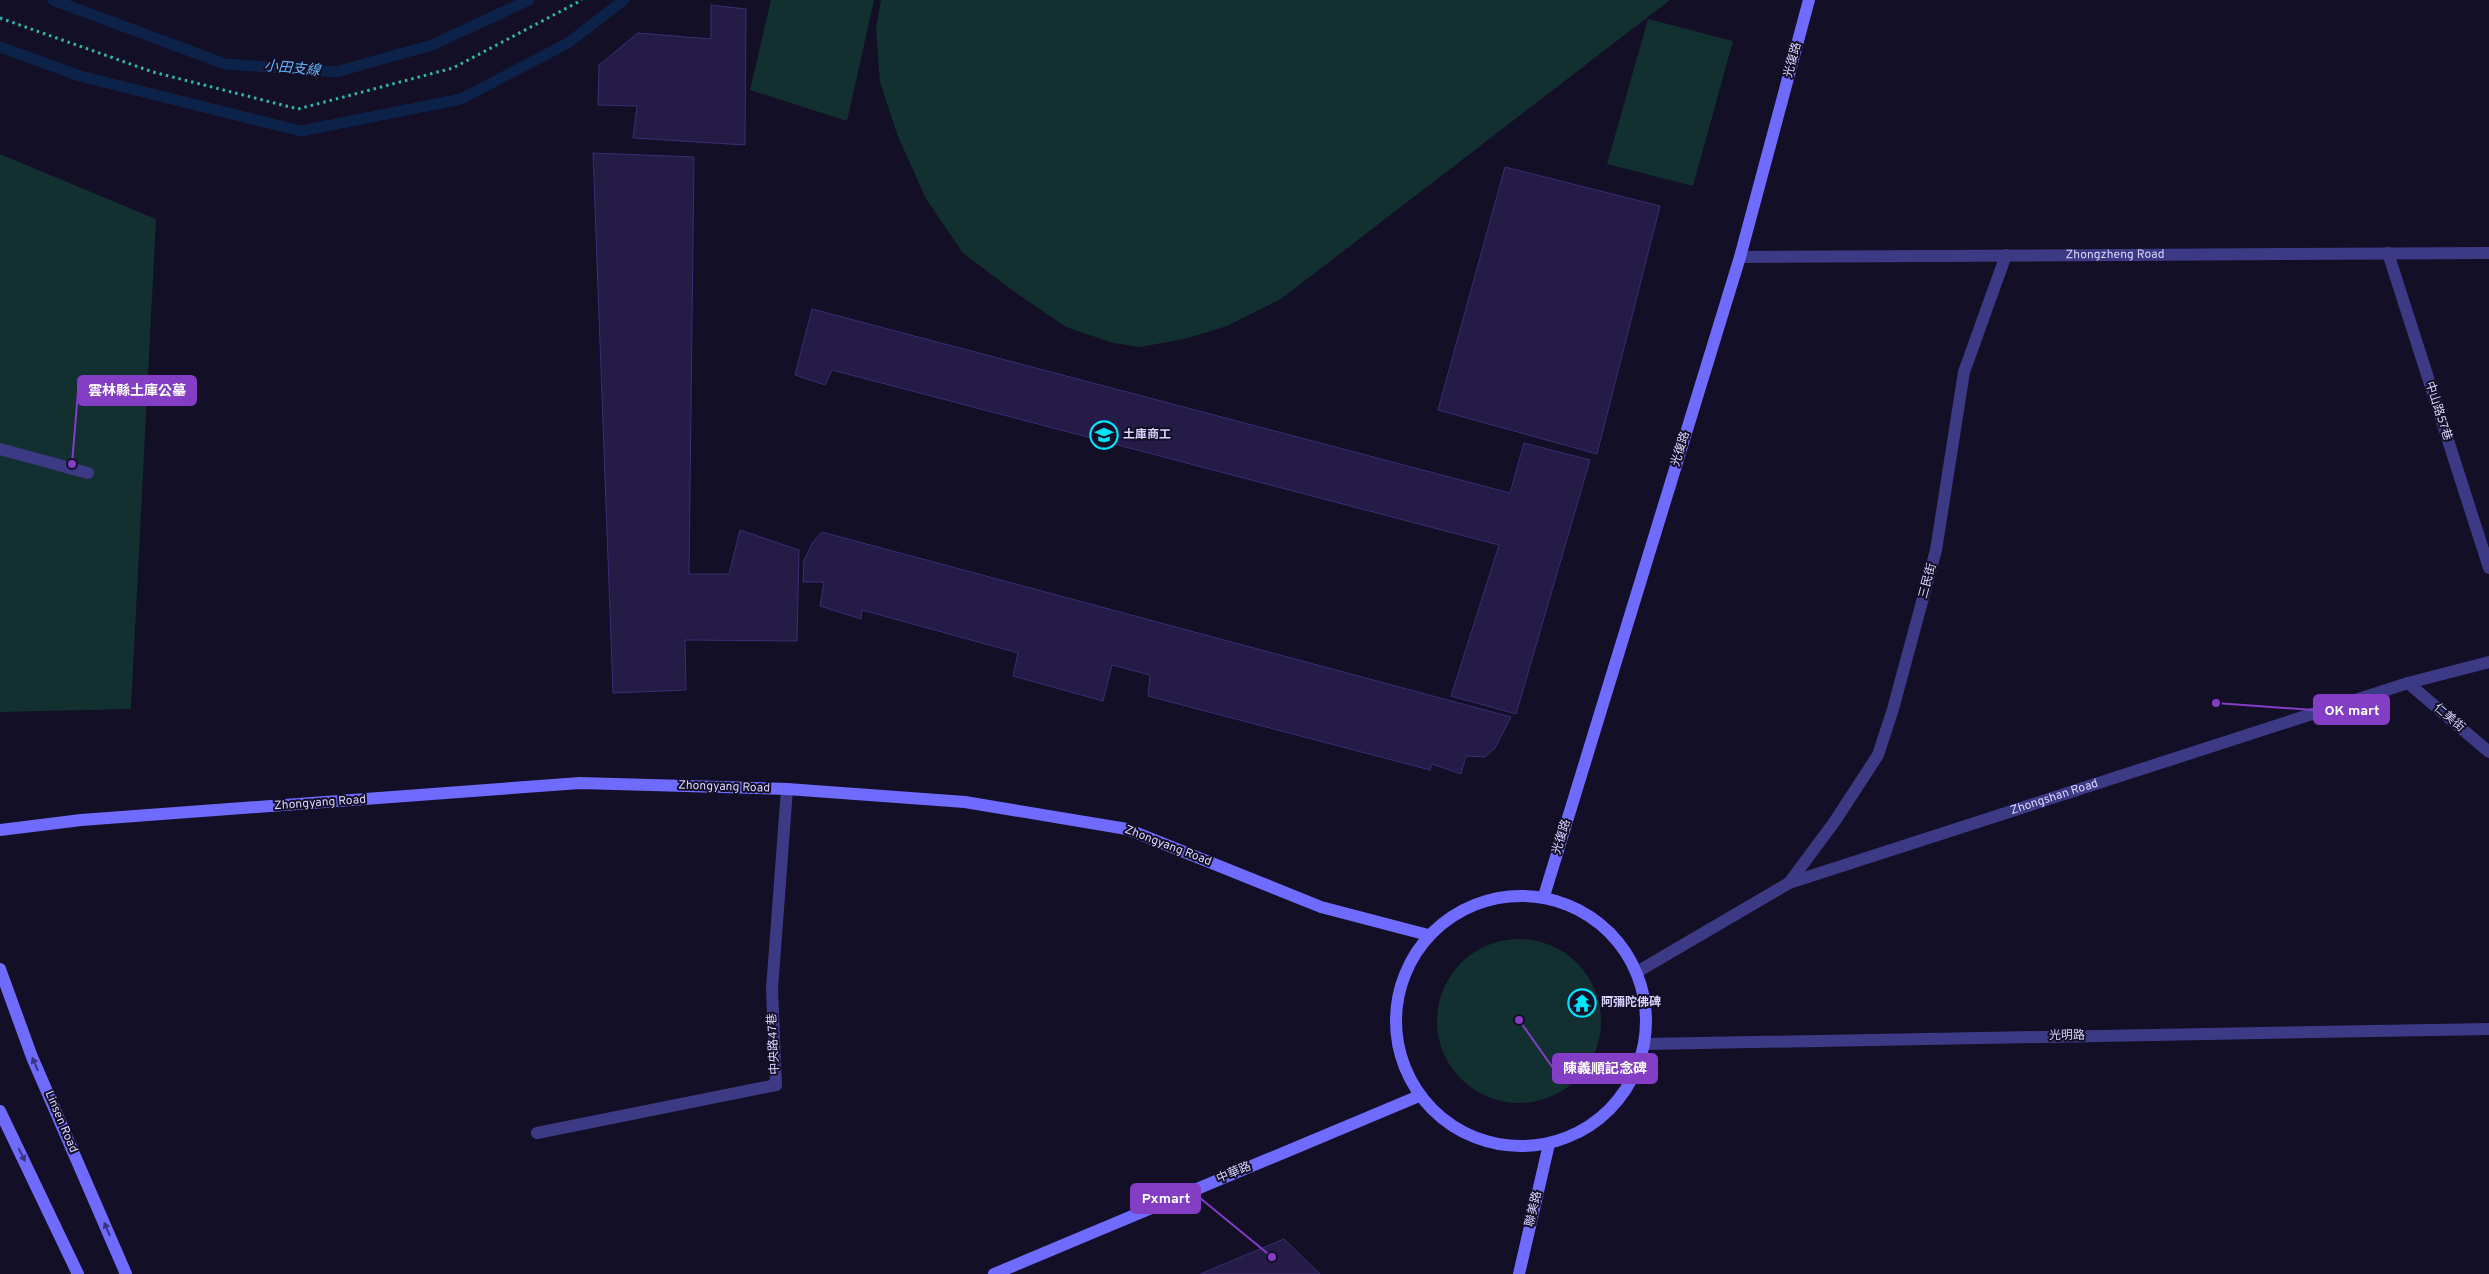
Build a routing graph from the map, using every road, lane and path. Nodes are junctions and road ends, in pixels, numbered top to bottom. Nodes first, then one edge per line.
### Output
1 (582, 0) edge
2 (1809, 0) edge
3 (0, 18) edge
4 (2388, 253) junction
5 (2489, 253) edge
6 (2006, 255) junction
7 (1740, 256) junction
8 (0, 449) edge
9 (88, 473) dead end
10 (2489, 568) edge
11 (2489, 662) edge
12 (2408, 683) junction
13 (2489, 752) edge
14 (786, 789) junction
15 (0, 830) edge
16 (1789, 883) junction
17 (1544, 896) junction
18 (1428, 935) junction
19 (0, 969) edge
20 (1637, 972) junction
21 (2489, 1029) edge
22 (1646, 1044) junction
23 (1419, 1096) junction
24 (0, 1111) edge
25 (537, 1133) dead end
26 (1549, 1144) junction
27 (78, 1274) edge
28 (126, 1274) edge
29 (994, 1274) edge
30 (1519, 1274) edge

1 - 3 path
2 - 7 street, 光復路
4 - 5 street, Zhongzheng Road
4 - 6 street, Zhongzheng Road
4 - 10 street, 中山路57巷
6 - 7 street, Zhongzheng Road
6 - 16 street, 三民街
7 - 17 street, 光復路
8 - 9 street
11 - 12 street, Zhongshan Road
12 - 13 street, 仁美街
12 - 16 street, Zhongshan Road
14 - 15 street, Zhongyang Road
14 - 18 street, Zhongyang Road
14 - 25 street, 中央路47巷
16 - 20 street, Zhongshan Road
17 - 18 street
17 - 20 street
18 - 23 street
28 -> 19 street, Linsen Road
20 - 22 street
21 - 22 street, 光明路
22 - 26 street
23 - 26 street
23 - 29 street, 中華路
24 -> 27 street
26 - 30 street, 聯美路

